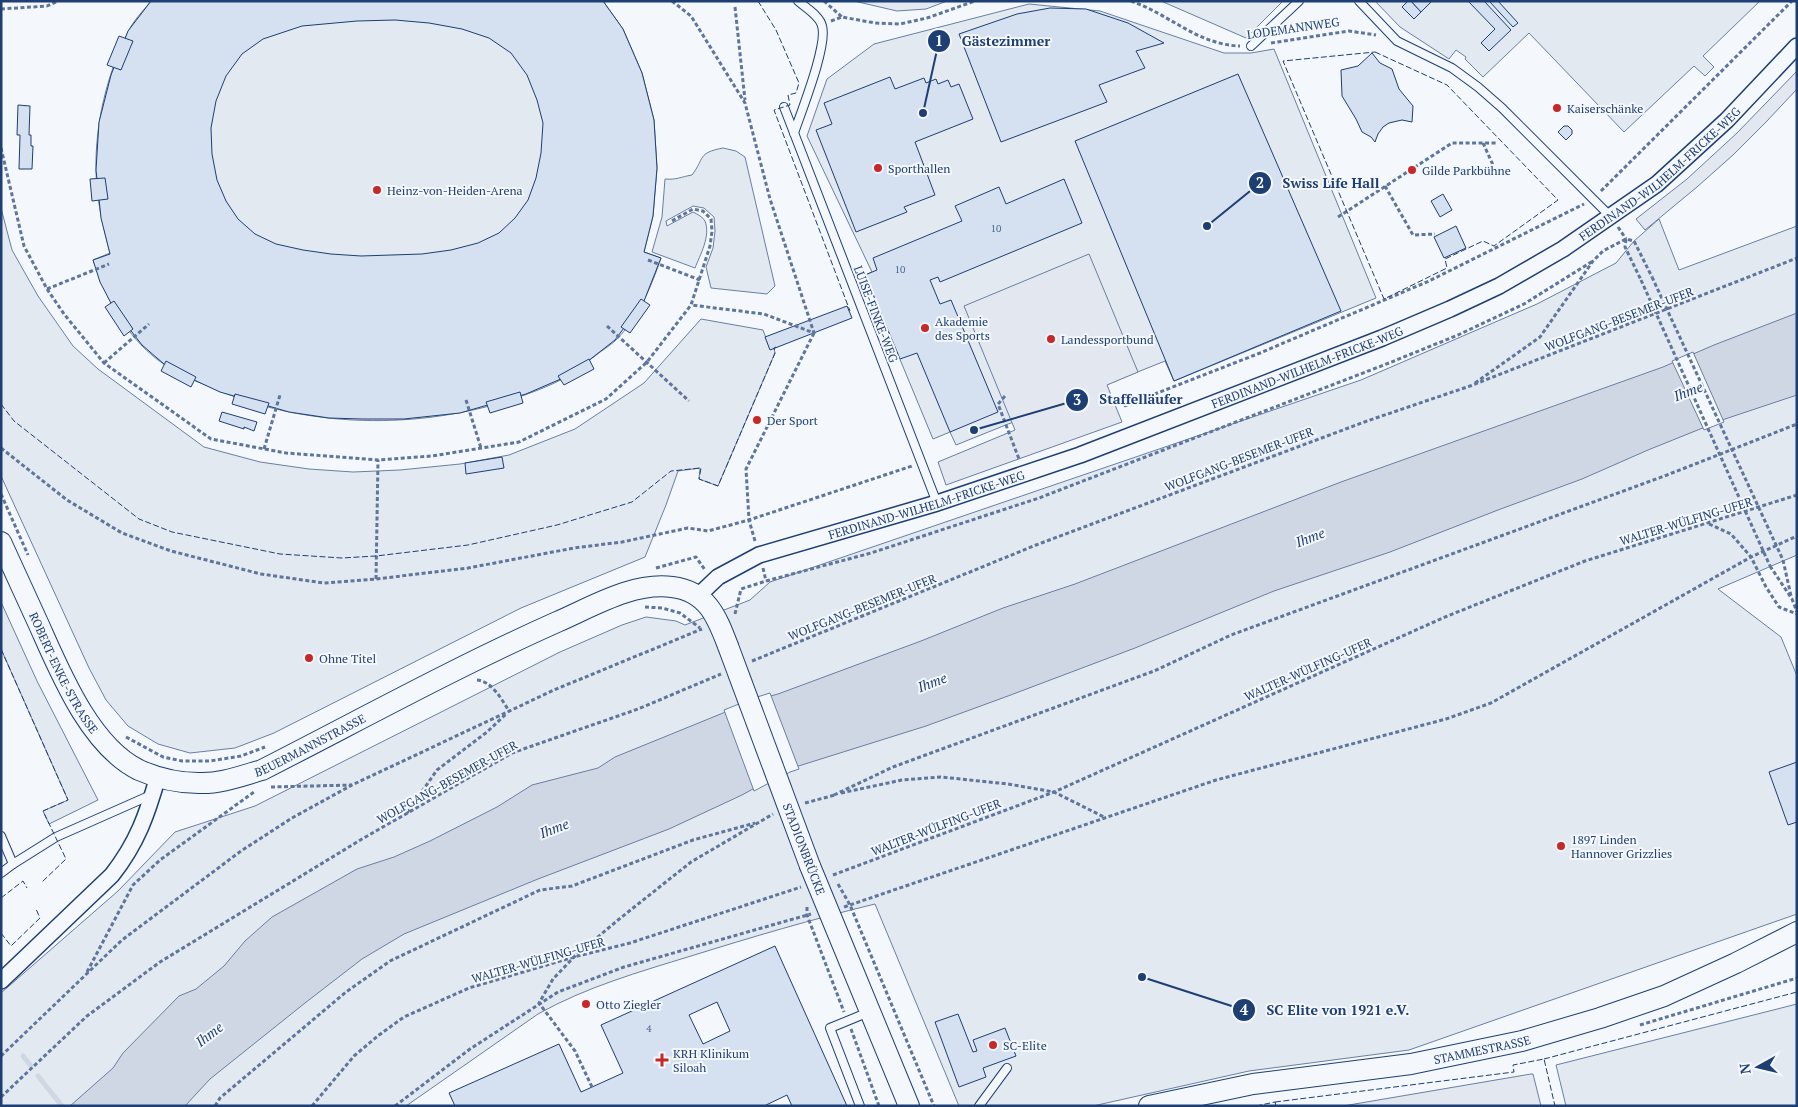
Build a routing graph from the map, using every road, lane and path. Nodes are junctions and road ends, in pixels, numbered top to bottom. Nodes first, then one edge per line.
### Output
1 (58, 1) edge
2 (672, 1) edge
3 (798, 1) edge
4 (824, 1) edge
5 (975, 1) edge
6 (1131, 1) edge
7 (1299, 1) edge
8 (1359, 1) edge
9 (1792, 1) edge
10 (735, 7) dead end
11 (1, 9) edge
12 (842, 17) junction
13 (822, 26) junction
14 (1397, 41) junction
15 (1251, 46) junction
16 (1797, 46) edge
17 (745, 103) junction
18 (784, 107) dead end
19 (794, 134) junction
20 (1483, 143) junction
21 (1497, 143) dead end
22 (1, 148) edge
23 (1493, 165) dead end
24 (1386, 186) junction
25 (1593, 199) junction
26 (1338, 217) dead end
27 (1611, 217) junction
28 (670, 222) dead end
29 (1435, 234) dead end
30 (1626, 239) junction
31 (1797, 258) edge
32 (648, 260) dead end
33 (1592, 261) junction
34 (108, 264) dead end
35 (700, 280) junction
36 (47, 289) junction
37 (691, 305) junction
38 (148, 324) dead end
39 (606, 326) dead end
40 (814, 333) junction
41 (647, 362) junction
42 (104, 363) junction
43 (1470, 386) junction
44 (280, 395) dead end
45 (1005, 396) dead end
46 (466, 400) dead end
47 (689, 401) dead end
48 (1124, 406) dead end
49 (1797, 424) edge
50 (1, 448) edge
51 (481, 448) junction
52 (264, 450) junction
53 (378, 460) junction
54 (922, 462) junction
55 (1025, 474) junction
56 (1, 494) edge
57 (1797, 495) edge
58 (937, 503) junction
59 (749, 520) junction
60 (1708, 524) junction
61 (1797, 536) edge
62 (1, 542) edge
63 (29, 555) dead end
64 (1751, 557) junction
65 (376, 579) junction
66 (698, 596) junction
67 (1792, 599) junction
68 (636, 608) dead end
69 (1797, 613) edge
70 (734, 615) dead end
71 (746, 664) dead end
72 (728, 671) dead end
73 (476, 680) dead end
74 (509, 711) junction
75 (123, 734) dead end
76 (163, 757) dead end
77 (156, 785) junction
78 (352, 785) junction
79 (260, 787) dead end
80 (270, 787) dead end
81 (1054, 792) junction
82 (834, 795) junction
83 (816, 799) dead end
84 (405, 815) junction
85 (1104, 817) junction
86 (1, 836) edge
87 (13, 864) junction
88 (1, 873) edge
89 (833, 875) dead end
90 (802, 887) dead end
91 (850, 905) junction
92 (828, 910) junction
93 (807, 915) dead end
94 (1797, 932) edge
95 (574, 957) junction
96 (86, 975) junction
97 (1, 981) edge
98 (539, 1003) junction
99 (870, 1012) junction
100 (1, 1056) edge
101 (1007, 1068) dead end
102 (592, 1087) dead end
103 (1, 1097) edge
104 (1159, 1105) edge
105 (215, 1106) edge
106 (312, 1106) edge
107 (395, 1106) edge
108 (860, 1106) edge
109 (909, 1106) edge
110 (934, 1106) edge
111 (979, 1106) edge

1 - 11 path
2 - 17 path
3 - 13 lane
4 - 12 path
5 - 12 path
6 - 15 path, LODEMANNWEG
7 - 15 lane
8 - 14 lane
9 - 25 path
10 - 17 path
12 - 13 path
13 - 19 lane
14 - 15 path, LODEMANNWEG
14 - 25 lane
16 - 27 street, FERDINAND-WILHELM-FRICKE-WEG
17 - 40 path
18 - 19 lane, LUISE-FINKE-WEG
19 - 54 lane, LUISE-FINKE-WEG
20 - 21 path
20 - 23 path
20 - 24 path
22 - 36 path
24 - 26 path
24 - 29 path
25 - 27 lane
25 - 48 path
27 - 55 street, FERDINAND-WILHELM-FRICKE-WEG
28 - 35 path
30 - 33 path
30 - 67 path, bridge
30 - 67 path, bridge
31 - 43 path, WOLFGANG-BESEMER-UFER
32 - 35 path
33 - 43 path
33 - 70 path
34 - 36 path
35 - 37 path
36 - 42 path
37 - 40 path
37 - 41 path
38 - 42 path
39 - 41 path
40 - 59 path
41 - 47 path
41 - 51 path
42 - 52 path
43 - 71 path, WOLFGANG-BESEMER-UFER
44 - 52 path
45 - 55 path
46 - 51 path
49 - 82 path
50 - 65 path
51 - 53 path
52 - 53 path
53 - 65 path
54 - 58 lane, LUISE-FINKE-WEG
54 - 59 path
55 - 58 street, FERDINAND-WILHELM-FRICKE-WEG
56 - 63 path
57 - 60 path, WALTER-WÜLFING-UFER
58 - 66 street, FERDINAND-WILHELM-FRICKE-WEG
59 - 65 path
60 - 64 path
60 - 81 path, WALTER-WÜLFING-UFER
61 - 64 path
62 - 77 street, ROBERT-ENKE-STRASSE
64 - 69 path
64 - 85 path
66 - 77 street, BEUERMANNSTRASSE
66 - 92 street, STADIONBRÜCKE, bridge
67 - 69 path
68 - 74 path
72 - 84 path, WOLFGANG-BESEMER-UFER
73 - 74 path
74 - 78 path
74 - 84 path
75 - 76 path
77 - 87 lane
77 - 97 street
78 - 80 path
78 - 96 path
79 - 96 path
81 - 82 path
81 - 85 path
81 - 89 path, WALTER-WÜLFING-UFER
82 - 83 path
84 - 103 path, WOLFGANG-BESEMER-UFER
85 - 91 path
86 - 87 lane
87 - 88 lane
90 - 95 path, WALTER-WÜLFING-UFER
91 - 92 path
91 - 110 path
92 - 99 street, STADIONBRÜCKE
93 - 98 path
94 - 104 street, STAMMESTRASSE
95 - 98 path
95 - 105 path
95 - 106 path, WALTER-WÜLFING-UFER
96 - 100 path
98 - 102 path
98 - 107 path
99 - 108 lane
99 - 109 street, STADIONBRÜCKE
101 - 111 lane

